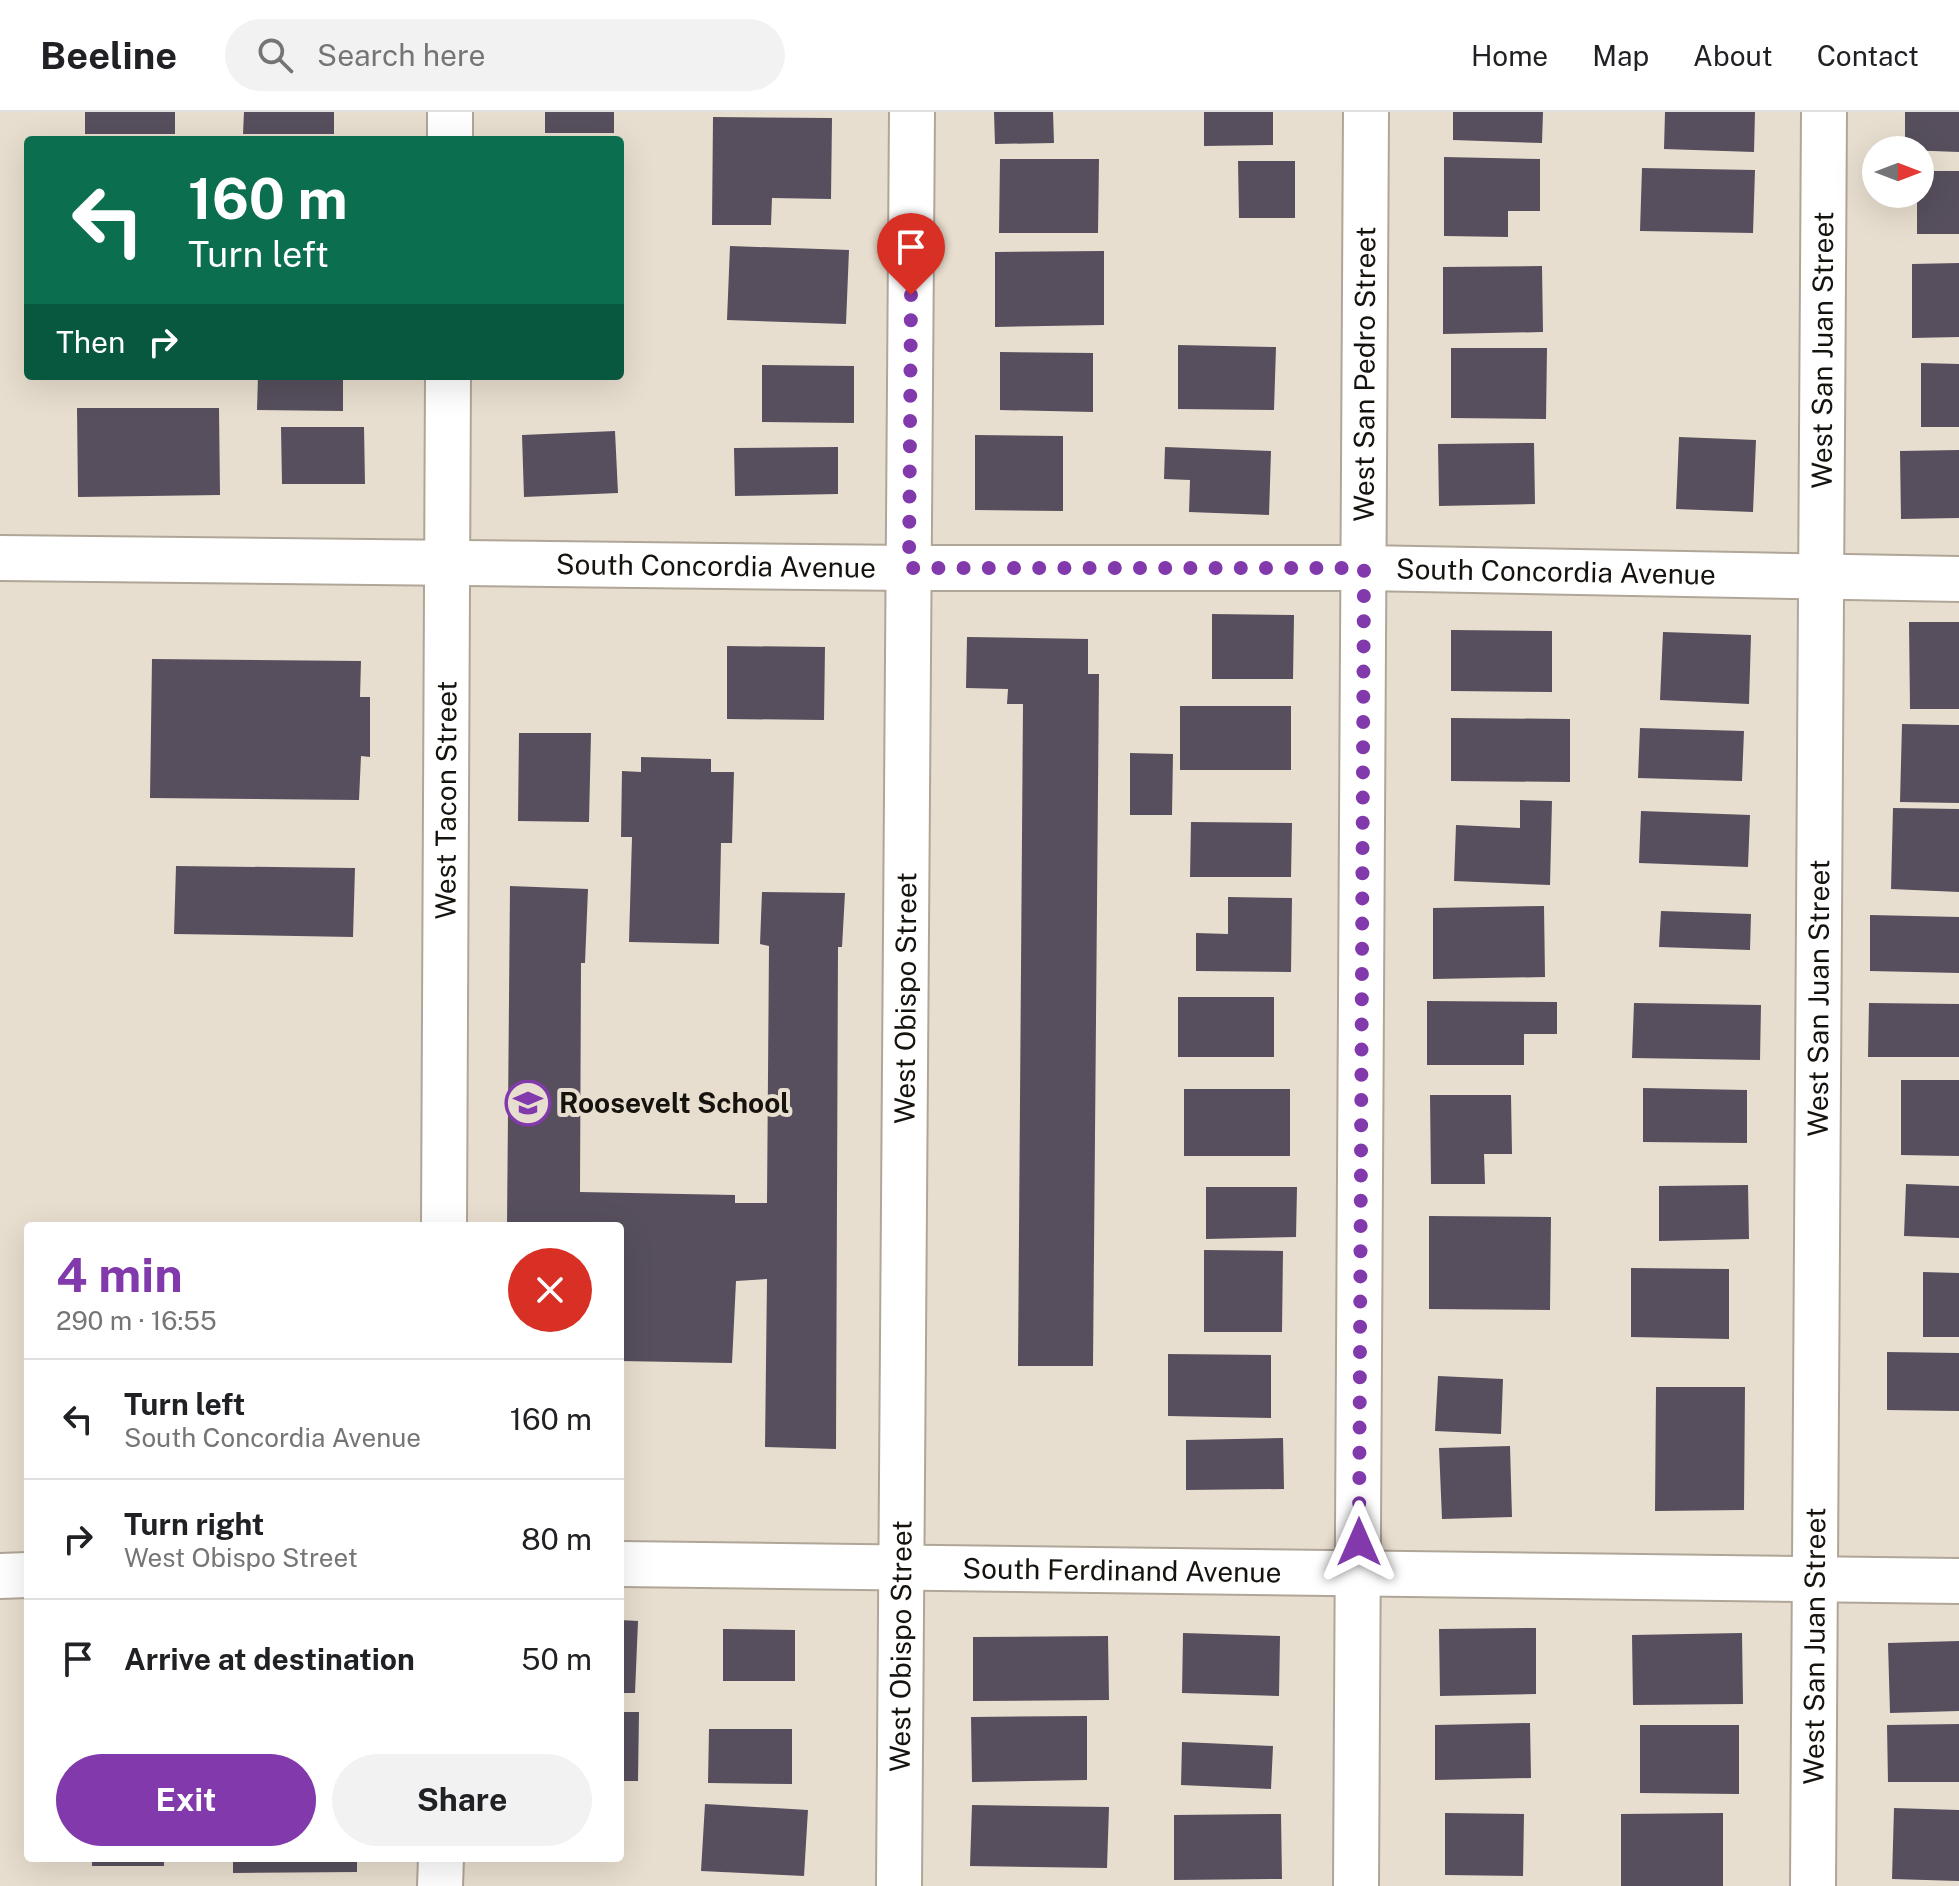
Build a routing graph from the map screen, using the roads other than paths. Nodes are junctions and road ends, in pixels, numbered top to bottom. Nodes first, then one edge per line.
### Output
1 (450, 112) edge
2 (912, 112) edge
3 (1366, 112) edge
4 (1824, 112) edge
5 (450, 136) edge
6 (448, 380) edge
7 (0, 558) edge
8 (446, 564) junction
9 (909, 568) junction
10 (1364, 568) junction
11 (1821, 578) junction
12 (1959, 579) edge
13 (444, 1222) edge
14 (624, 1564) edge
15 (902, 1568) junction
16 (1359, 1573) junction
17 (24, 1575) edge
18 (0, 1576) edge
19 (1815, 1579) junction
20 (1959, 1581) edge
21 (441, 1862) edge
22 (440, 1886) edge
23 (899, 1886) edge
24 (1356, 1886) edge
25 (1813, 1886) edge

1 - 5 street
2 - 9 street, West Obispo Street
3 - 10 street, West San Pedro Street
4 - 11 street, West San Juan Street
6 - 8 street, West Tacon Street
7 - 8 street, South Concordia Avenue
8 - 9 street, South Concordia Avenue
8 - 13 street, West Tacon Street
9 - 10 street, South Concordia Avenue
9 - 15 street, West Obispo Street
10 - 11 street, South Concordia Avenue
10 - 16 street, West San Pedro Street
11 - 12 street, South Concordia Avenue
11 - 19 street, West San Juan Street
14 - 15 street, South Ferdinand Avenue
15 - 16 street, South Ferdinand Avenue
15 - 23 street, West Obispo Street
16 - 19 street, South Ferdinand Avenue
16 - 24 street, West San Pedro Street
17 - 18 street
19 - 20 street, South Ferdinand Avenue
19 - 25 street, West San Juan Street
21 - 22 street

